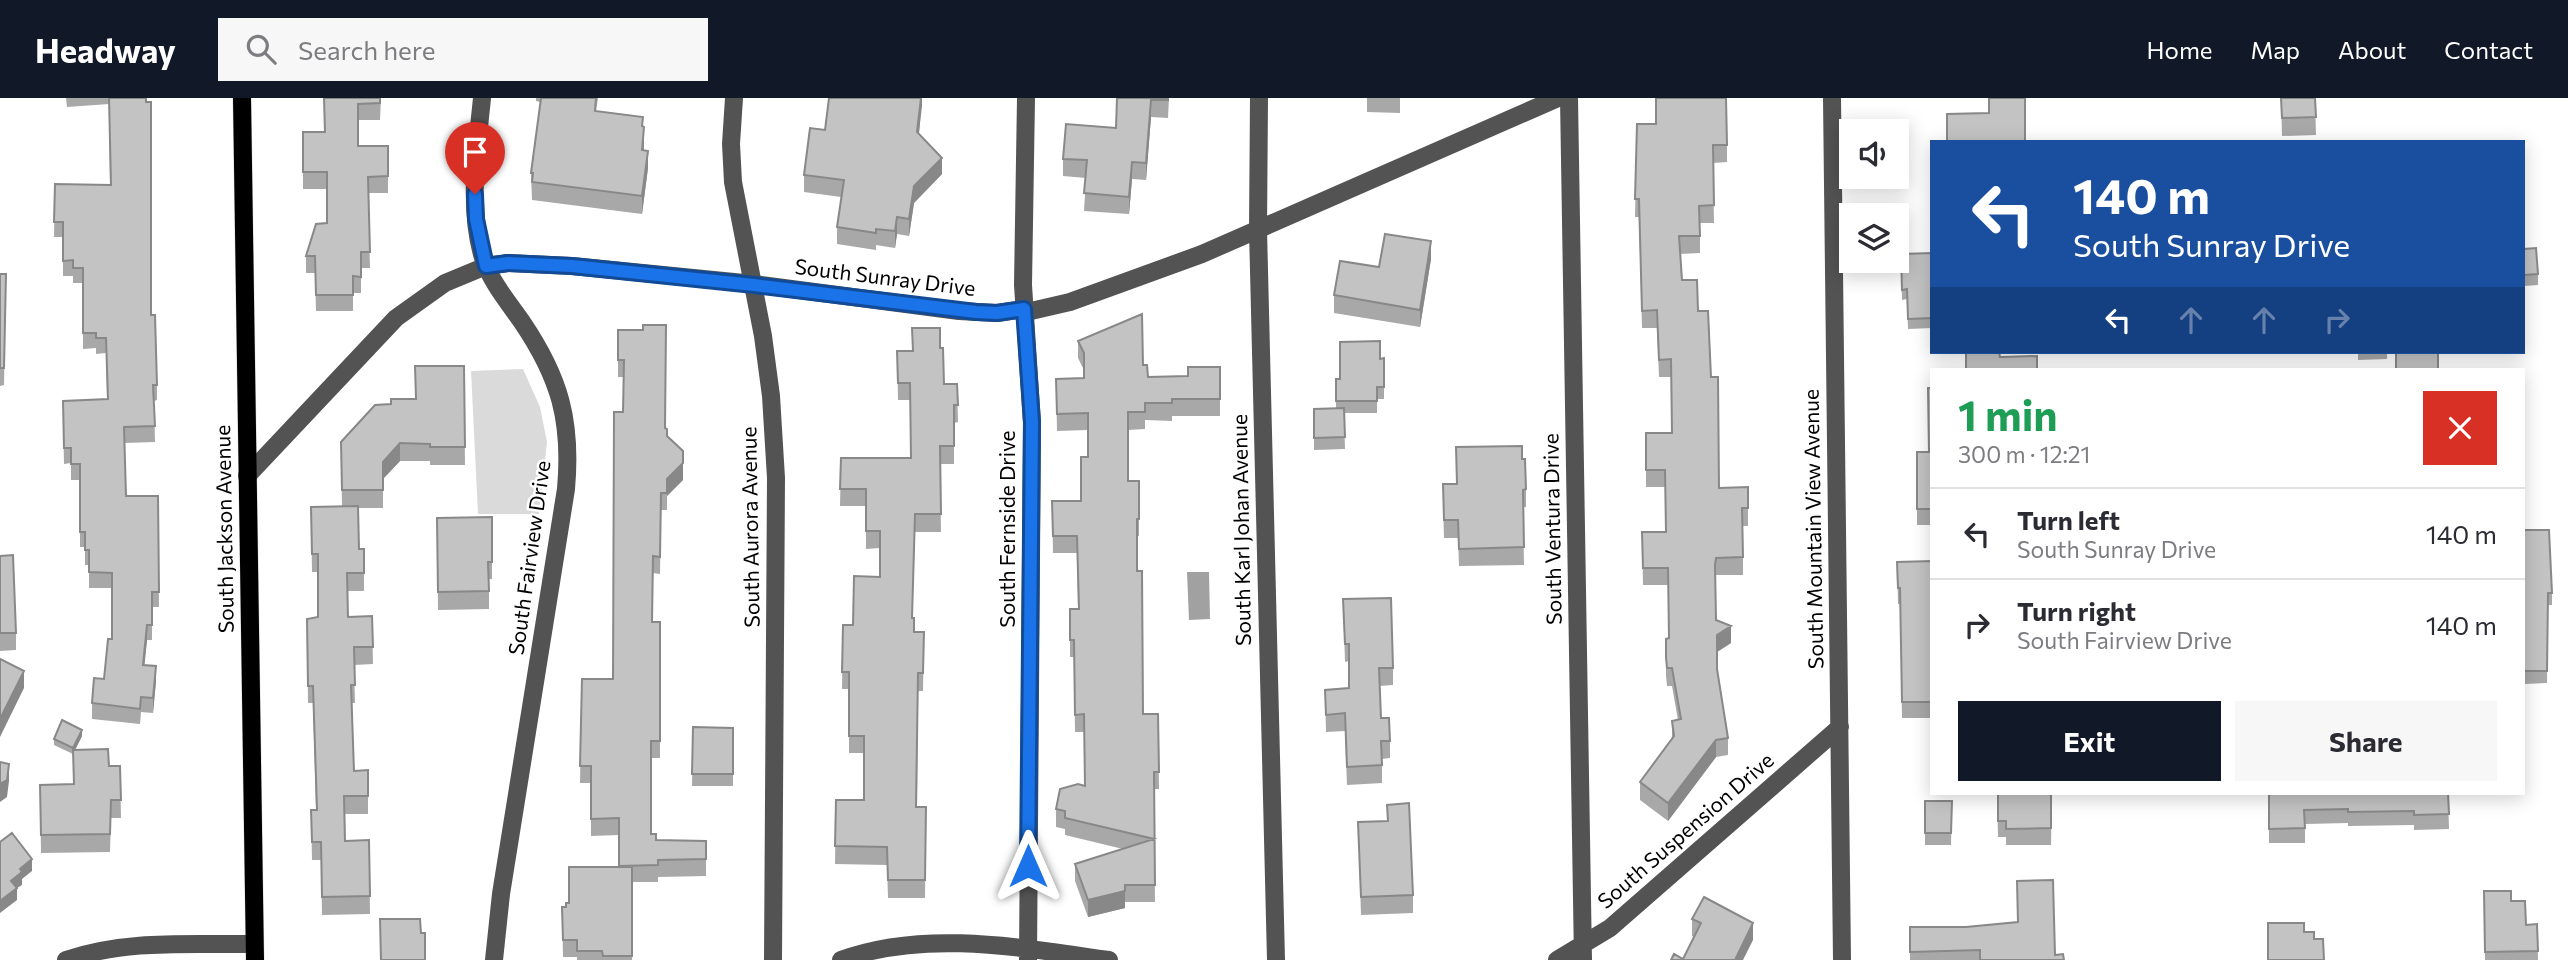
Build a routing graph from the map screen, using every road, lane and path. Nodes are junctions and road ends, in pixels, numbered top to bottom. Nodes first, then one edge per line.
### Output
1 (242, 98) edge
2 (482, 98) edge
3 (734, 98) edge
4 (1026, 98) edge
5 (1259, 98) edge
6 (1558, 98) edge
7 (1569, 98) edge
8 (1832, 98) edge
9 (1258, 230) junction
10 (486, 266) junction
11 (754, 285) junction
12 (1024, 309) junction
13 (247, 476) junction
14 (1840, 727) junction
15 (255, 952) edge
16 (1583, 953) edge
17 (1028, 954) edge
18 (66, 960) edge
19 (494, 960) edge
20 (773, 960) edge
21 (841, 960) edge
22 (1109, 960) edge
23 (1276, 960) edge
24 (1557, 960) edge
25 (1842, 960) edge

1 - 13 main road, South Jackson Avenue
2 - 10 street, South Fairview Drive
3 - 11 street, South Aurora Avenue
4 - 12 street, South Fernside Drive
5 - 9 street, South Karl Johan Avenue
6 - 9 street, South Sunray Drive
7 - 16 street, South Ventura Drive
8 - 14 street, South Mountain View Avenue
9 - 12 street, South Sunray Drive
9 - 23 street, South Karl Johan Avenue
10 - 11 street, South Sunray Drive
10 - 13 street, South Sunray Drive
10 - 19 street, South Fairview Drive
11 - 12 street, South Sunray Drive
11 - 20 street, South Aurora Avenue
12 - 17 street, South Fernside Drive
13 - 15 main road, South Jackson Avenue
14 - 16 street, South Suspension Drive
14 - 25 street, South Mountain View Avenue
15 - 18 street
16 - 24 street, South Suspension Drive
17 - 21 street
17 - 22 street

